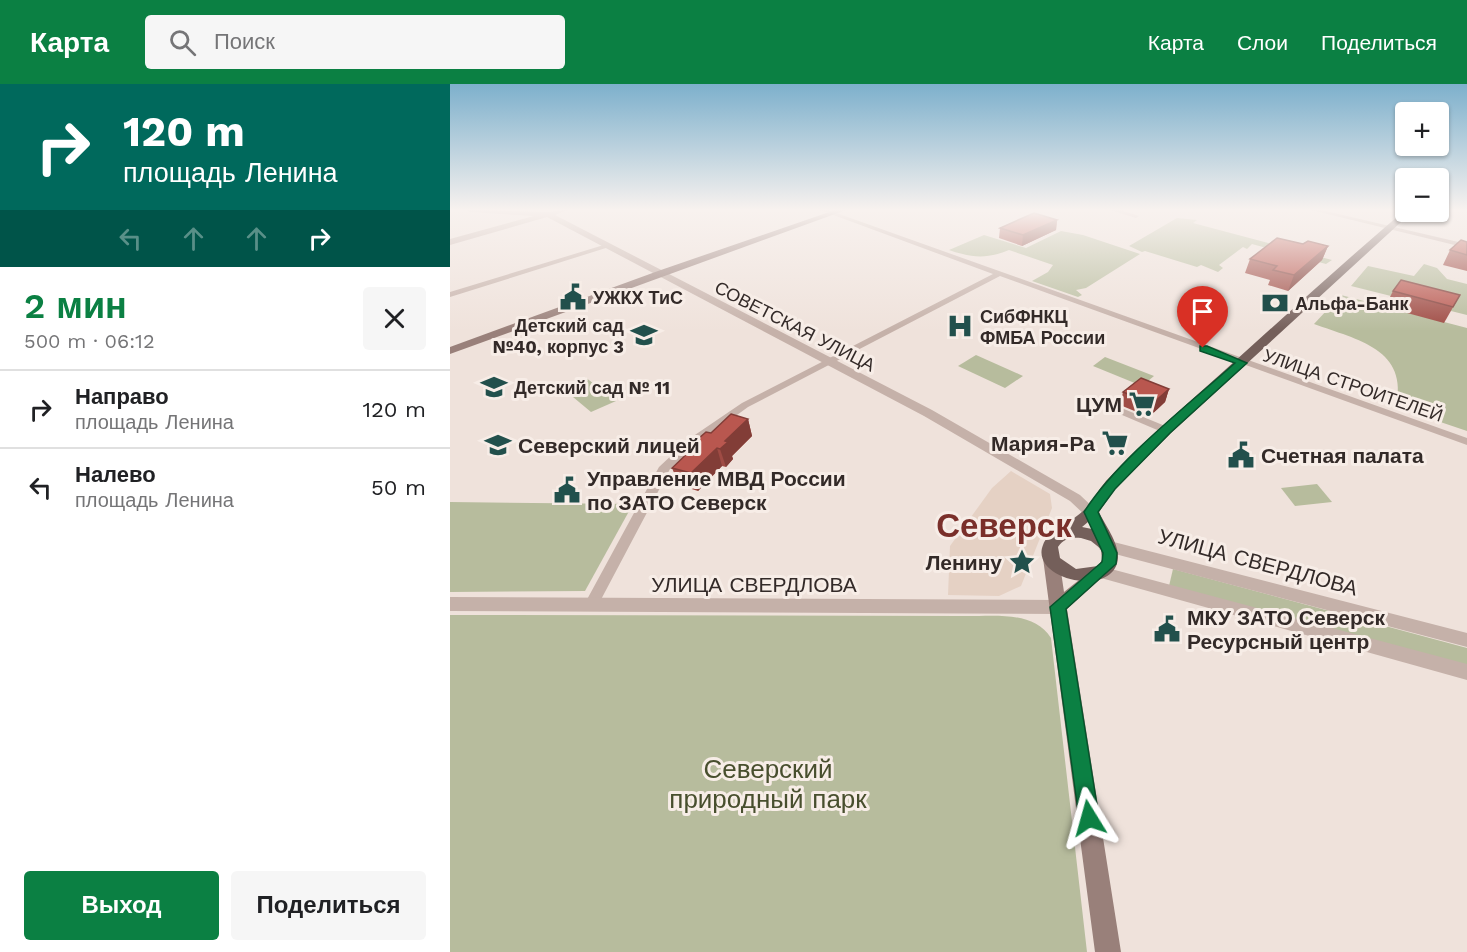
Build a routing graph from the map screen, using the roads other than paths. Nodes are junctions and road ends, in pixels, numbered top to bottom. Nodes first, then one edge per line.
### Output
1 (593, 251) edge
2 (616, 251) edge
3 (723, 251) edge
4 (937, 251) edge
5 (1363, 251) edge
6 (661, 273) junction
7 (999, 274) junction
8 (450, 295) edge
9 (450, 351) edge
10 (830, 362) junction
11 (1242, 363) junction
12 (1119, 410) dead end
13 (1166, 430) junction
14 (1467, 442) edge
15 (1091, 512) junction
16 (1063, 534) junction
17 (1107, 546) junction
18 (1051, 558) junction
19 (1100, 572) junction
20 (450, 604) edge
21 (591, 605) junction
22 (1058, 607) junction
23 (1467, 640) edge
24 (1467, 672) edge
25 (1108, 952) edge

1 - 8 street
2 - 6 street, СОВЕТСКАЯ УЛИЦА
3 - 6 main road
4 - 7 street, УЛИЦА СТРОИТЕЛЕЙ
5 - 11 main road
6 - 9 main road
6 - 10 street, СОВЕТСКАЯ УЛИЦА
7 - 10 street
7 - 11 street, УЛИЦА СТРОИТЕЛЕЙ
10 - 15 street, СОВЕТСКАЯ УЛИЦА
10 - 21 street
11 - 13 main road
11 - 14 street, УЛИЦА СТРОИТЕЛЕЙ
12 - 13 street
13 - 15 main road
15 - 16 main road
15 - 17 main road
16 - 17 main road
16 - 18 main road
17 - 19 main road
17 - 23 street, УЛИЦА СВЕРДЛОВА
18 - 19 main road
18 - 22 main road
19 - 22 main road
19 - 24 street
20 - 21 street, УЛИЦА СВЕРДЛОВА
21 - 22 street, УЛИЦА СВЕРДЛОВА
22 - 25 main road

